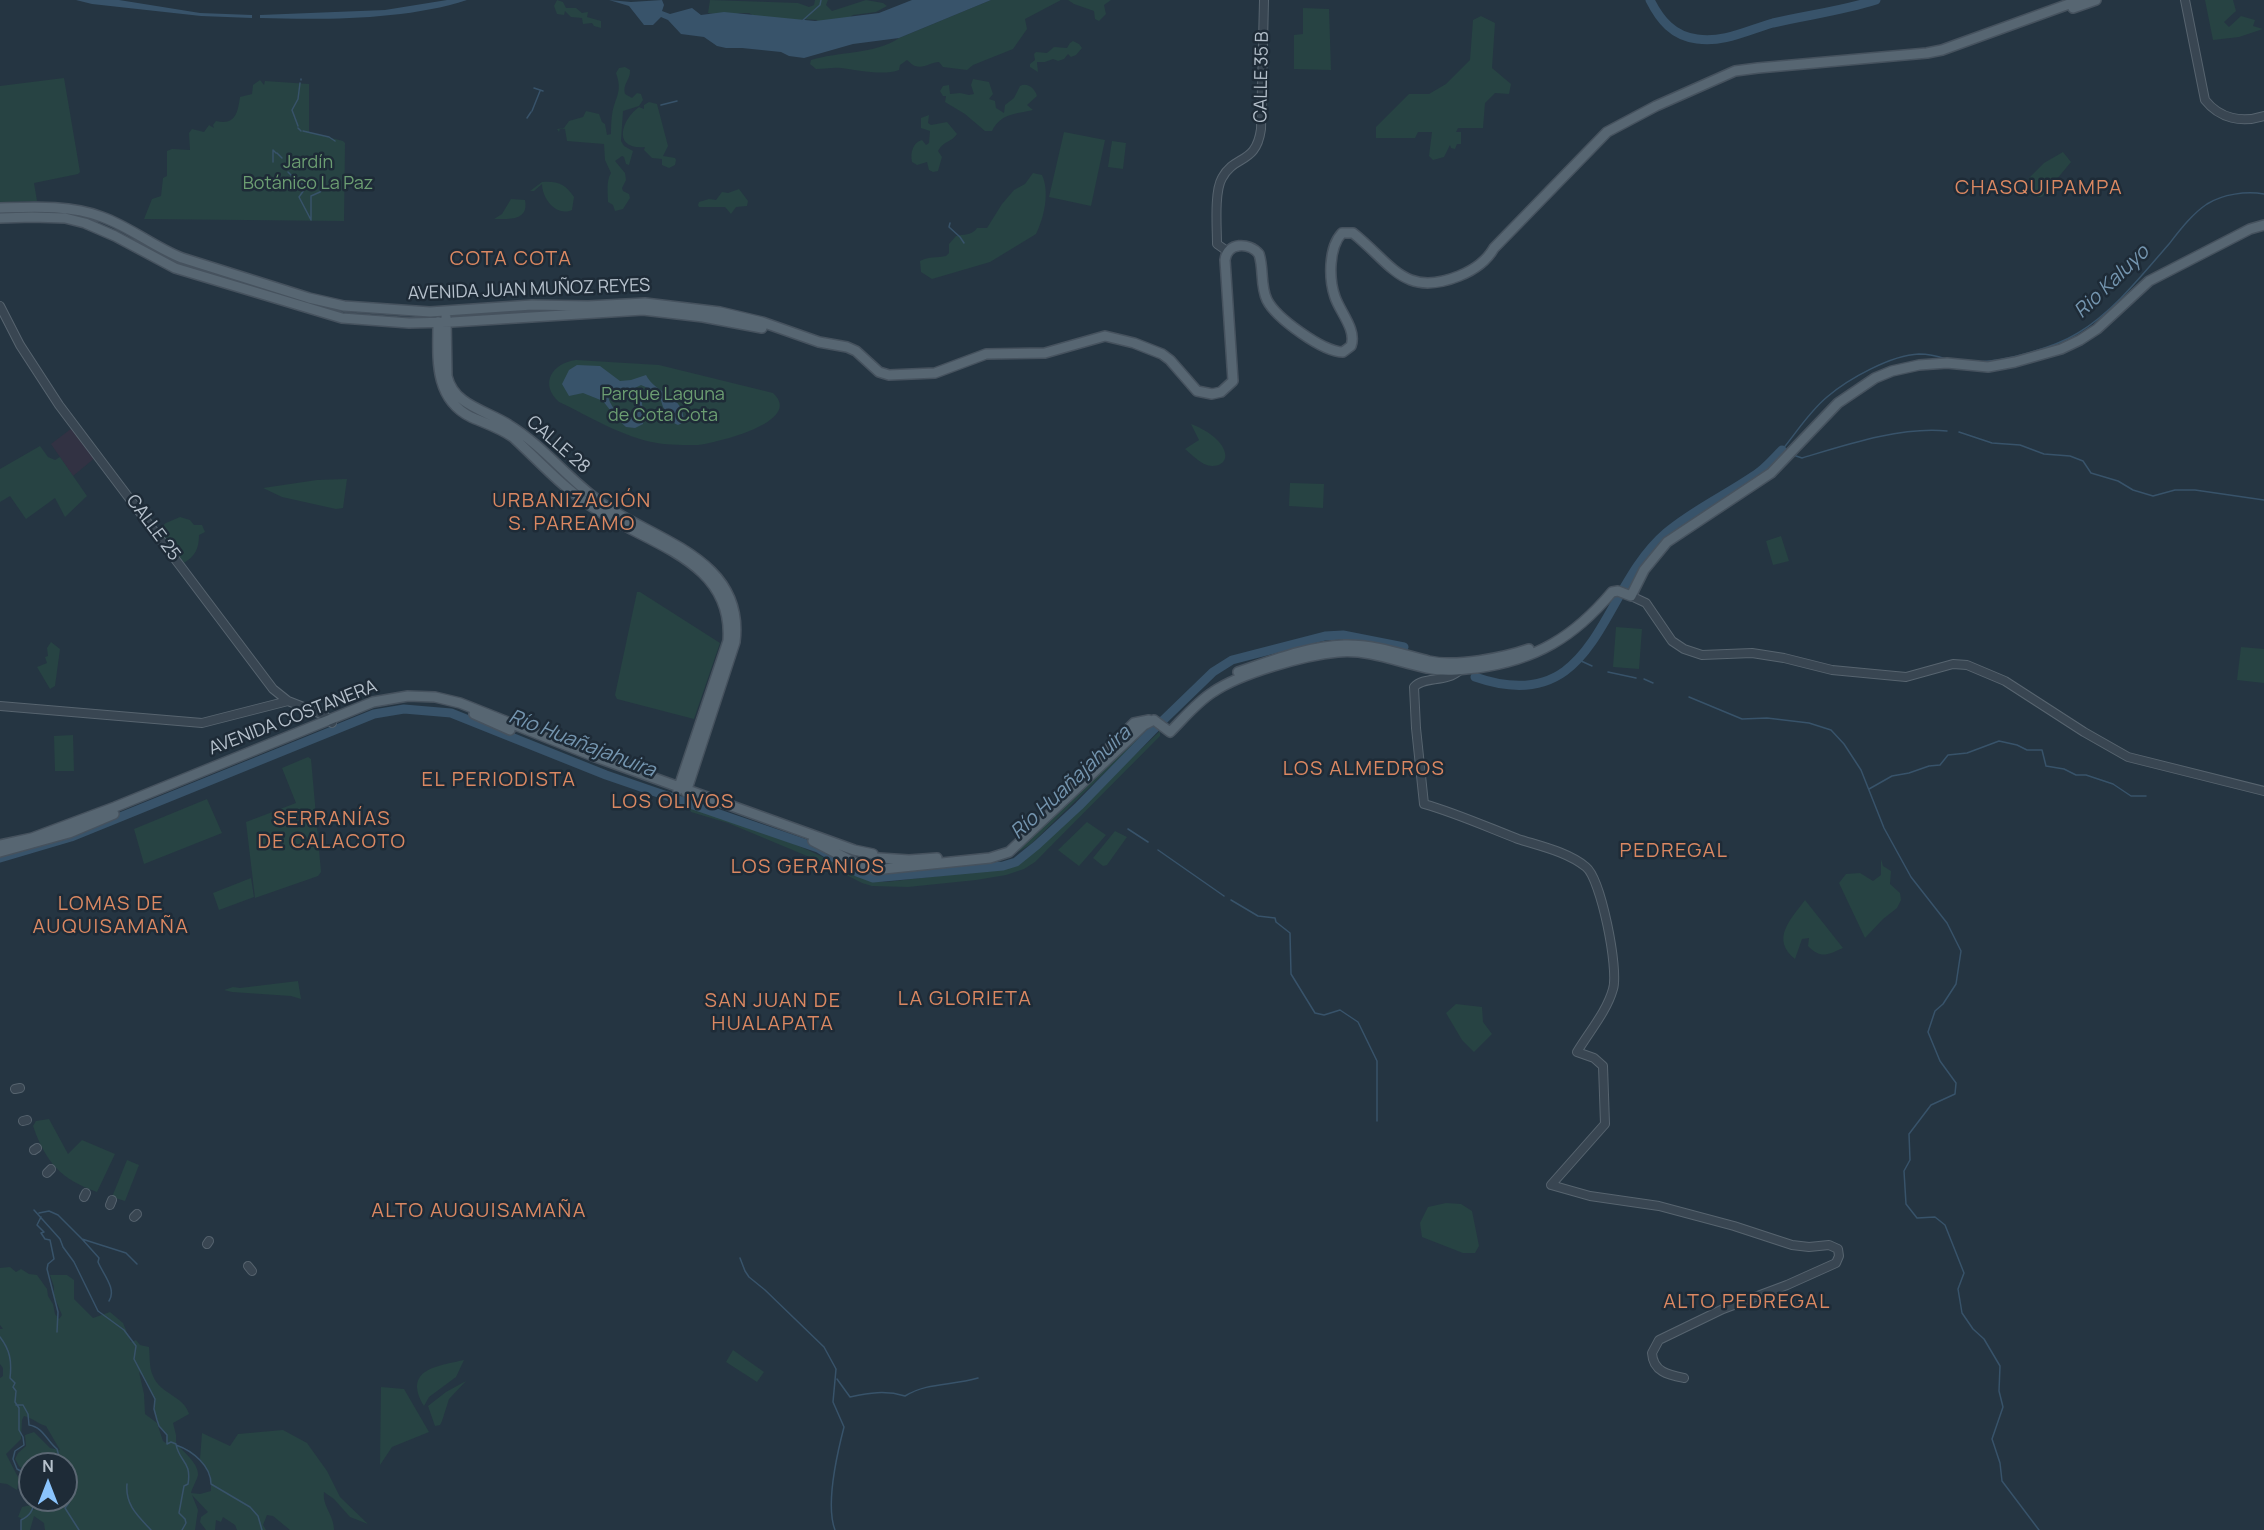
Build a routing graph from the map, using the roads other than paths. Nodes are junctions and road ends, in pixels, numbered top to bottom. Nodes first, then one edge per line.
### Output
1 (1264, 0) edge
2 (2080, 0) edge
3 (2096, 0) edge
4 (2185, 0) edge
5 (2016, 26) junction
6 (2264, 116) edge
7 (0, 208) edge
8 (0, 218) edge
9 (2264, 225) edge
10 (121, 226) junction
11 (116, 236) junction
12 (1227, 251) junction
13 (165, 252) junction
14 (161, 262) junction
15 (0, 306) edge
16 (443, 318) junction
17 (1630, 596) junction
18 (1568, 635) junction
19 (1513, 654) junction
20 (1496, 665) junction
21 (1436, 666) junction
22 (1460, 670) junction
23 (1431, 681) junction
24 (273, 689) junction
25 (288, 701) junction
26 (0, 706) edge
27 (262, 708) junction
28 (330, 721) junction
29 (1162, 726) junction
30 (1124, 733) junction
31 (682, 790) junction
32 (2264, 790) edge
33 (0, 845) edge
34 (0, 852) edge
35 (876, 856) junction
36 (870, 869) junction
37 (1684, 1378) dead end

1 - 12 street, CALLE 35 B
2 - 5 main road
3 - 5 main road
4 - 6 street
5 - 12 main road
7 - 10 main road, AVENIDA JUAN MUÑOZ REYES
8 - 11 main road, AVENIDA JUAN MUÑOZ REYES
9 - 17 main road
10 - 11 main road
10 - 13 main road, AVENIDA JUAN MUÑOZ REYES
11 - 14 main road, AVENIDA JUAN MUÑOZ REYES
12 - 16 main road, AVENIDA JUAN MUÑOZ REYES
13 - 14 main road
13 - 16 main road, AVENIDA JUAN MUÑOZ REYES
14 - 16 main road, AVENIDA JUAN MUÑOZ REYES
15 - 24 street, CALLE 25
16 - 31 main road, CALLE 28
17 - 18 main road, AVENIDA COSTANERA
17 - 32 street
18 - 19 main road, AVENIDA COSTANERA
18 - 20 main road, AVENIDA COSTANERA
19 - 20 main road
19 - 21 main road, AVENIDA COSTANERA
20 - 22 main road, AVENIDA COSTANERA
21 - 22 main road, AVENIDA COSTANERA
21 - 23 street, AVENIDA COSTANERA
21 - 29 main road, AVENIDA COSTANERA
22 - 23 street, AVENIDA COSTANERA
23 - 37 street, AVENIDA COSTANERA
24 - 25 street, CALLE 25
24 - 27 street
25 - 27 street
25 - 28 street, CALLE 25
26 - 27 street
28 - 31 main road, AVENIDA COSTANERA
28 - 33 main road, AVENIDA COSTANERA
28 - 34 main road, AVENIDA COSTANERA
29 - 30 main road, AVENIDA COSTANERA
29 - 30 main road, AVENIDA COSTANERA
30 - 35 main road, AVENIDA COSTANERA
30 - 36 main road, AVENIDA COSTANERA
31 - 35 main road, AVENIDA COSTANERA
31 - 36 main road, AVENIDA COSTANERA
35 - 36 main road
35 - 36 main road

